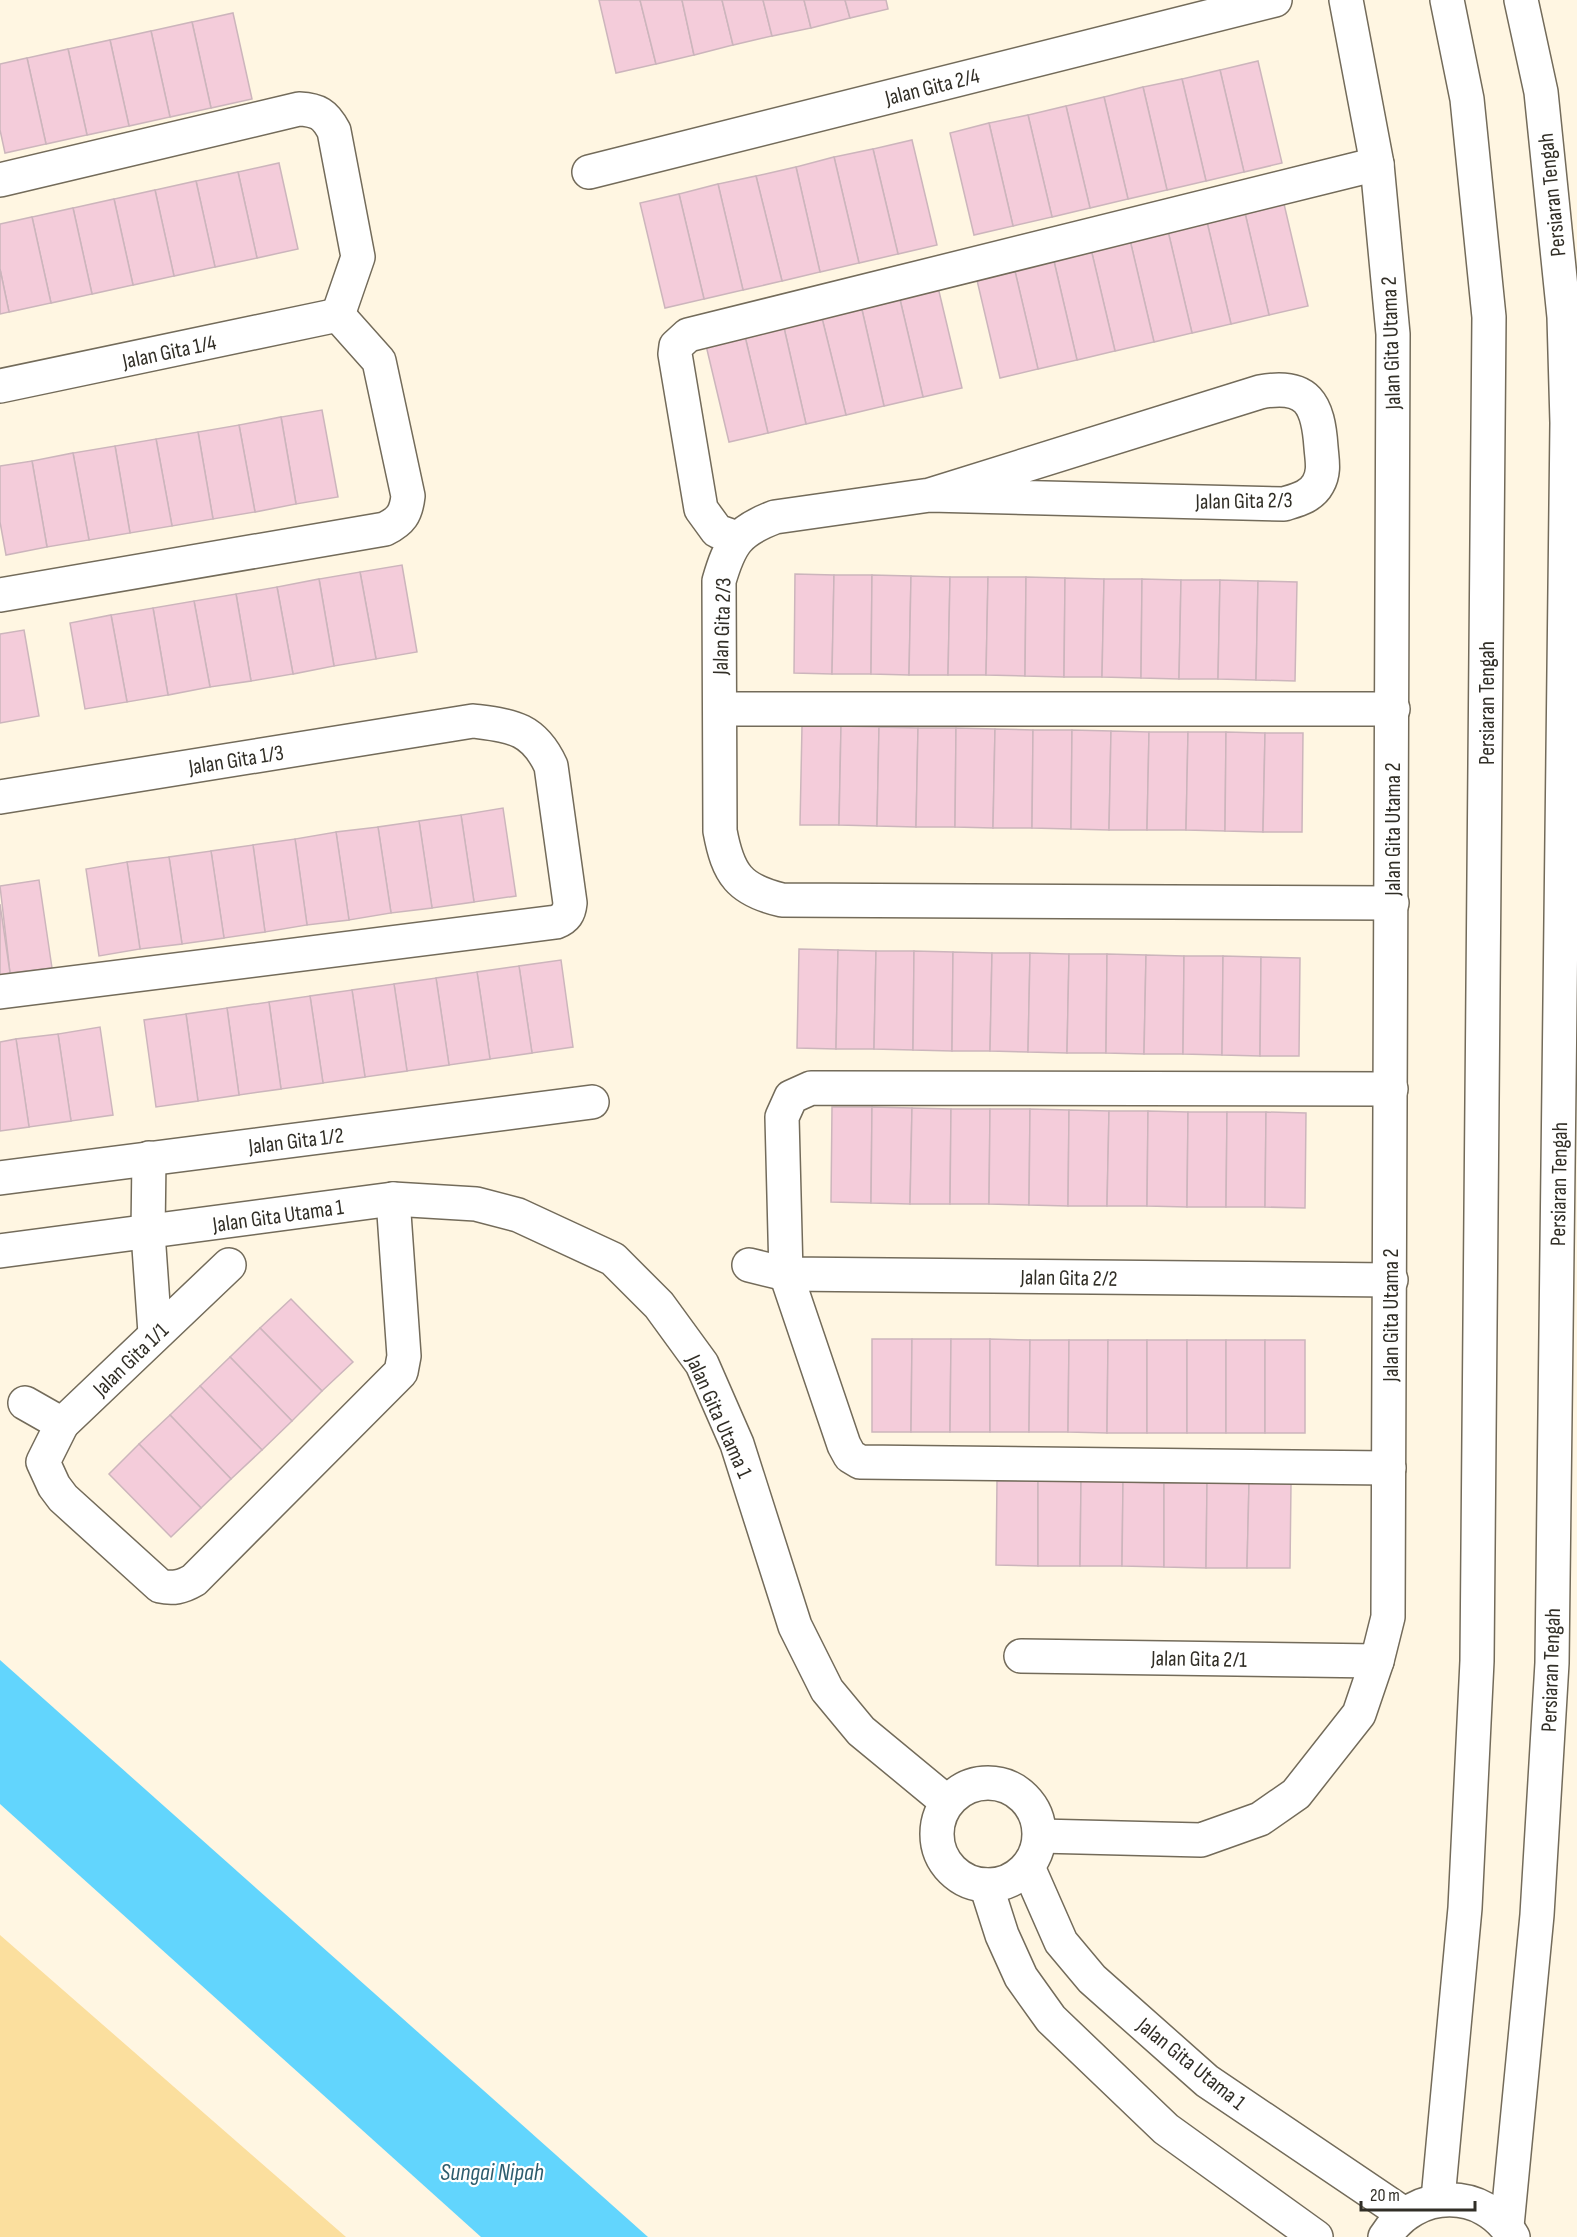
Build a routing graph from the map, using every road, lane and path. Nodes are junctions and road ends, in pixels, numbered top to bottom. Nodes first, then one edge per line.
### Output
1 (1275, 0) edge
2 (1346, 0) edge
3 (1447, 0) edge
4 (1521, 0) edge
5 (1377, 164) junction
6 (589, 172) dead end
7 (0, 180) edge
8 (338, 315) junction
9 (0, 386) edge
10 (1572, 423) edge
11 (930, 495) junction
12 (737, 538) junction
13 (0, 595) edge
14 (1571, 632) edge
15 (720, 709) junction
16 (1393, 709) junction
17 (0, 797) edge
18 (1392, 903) junction
19 (0, 992) edge
20 (1391, 1089) junction
21 (592, 1102) dead end
22 (149, 1158) junction
23 (0, 1178) edge
24 (393, 1199) junction
25 (148, 1233) junction
26 (0, 1251) edge
27 (229, 1265) dead end
28 (749, 1265) dead end
29 (786, 1274) junction
30 (1391, 1280) junction
31 (155, 1333) junction
32 (25, 1403) dead end
33 (62, 1424) junction
34 (1389, 1468) junction
35 (1021, 1656) dead end
36 (1377, 1661) junction
37 (947, 1802) junction
38 (1040, 1836) junction
39 (1028, 1867) junction
40 (986, 1885) junction
41 (1438, 2199) junction
42 (1394, 2226) edge
43 (1510, 2232) edge
44 (1316, 2237) edge

1 - 6 street, Jalan Gita 2/4
2 - 5 street, Jalan Gita Utama 2
3 - 41 street, Persiaran Tengah
4 - 10 street, Persiaran Tengah
5 - 12 street
5 - 16 street, Jalan Gita Utama 2
7 - 8 street
8 - 9 street, Jalan Gita 1/4
8 - 13 street
10 - 14 street, Persiaran Tengah
11 - 11 street, Jalan Gita 2/3
11 - 12 street, Jalan Gita 2/3
12 - 15 street, Jalan Gita 2/3
14 - 43 street, Persiaran Tengah
15 - 16 street
15 - 18 street, Jalan Gita 2/3
16 - 18 street, Jalan Gita Utama 2
17 - 19 street, Jalan Gita 1/3
18 - 20 street, Jalan Gita Utama 2
20 - 29 street
20 - 30 street, Jalan Gita Utama 2
21 - 22 street, Jalan Gita 1/2
22 - 23 street, Jalan Gita 1/2
22 - 25 street
24 - 25 street, Jalan Gita Utama 1
24 - 33 street, Jalan Gita 1/1
24 - 37 street, Jalan Gita Utama 1
25 - 26 street, Jalan Gita Utama 1
25 - 31 street
27 - 31 street, Jalan Gita 1/1
28 - 29 street, Jalan Gita 2/2
29 - 30 street, Jalan Gita 2/2
29 - 34 street
30 - 34 street, Jalan Gita Utama 2
31 - 33 street, Jalan Gita 1/1
32 - 33 street
34 - 36 street, Jalan Gita Utama 2
35 - 36 street, Jalan Gita 2/1
36 - 38 street, Jalan Gita Utama 2
37 - 38 street
37 - 40 street
38 - 39 street
39 - 40 street
39 - 42 street, Jalan Gita Utama 1
40 - 44 street
41 - 42 street
41 - 43 street

